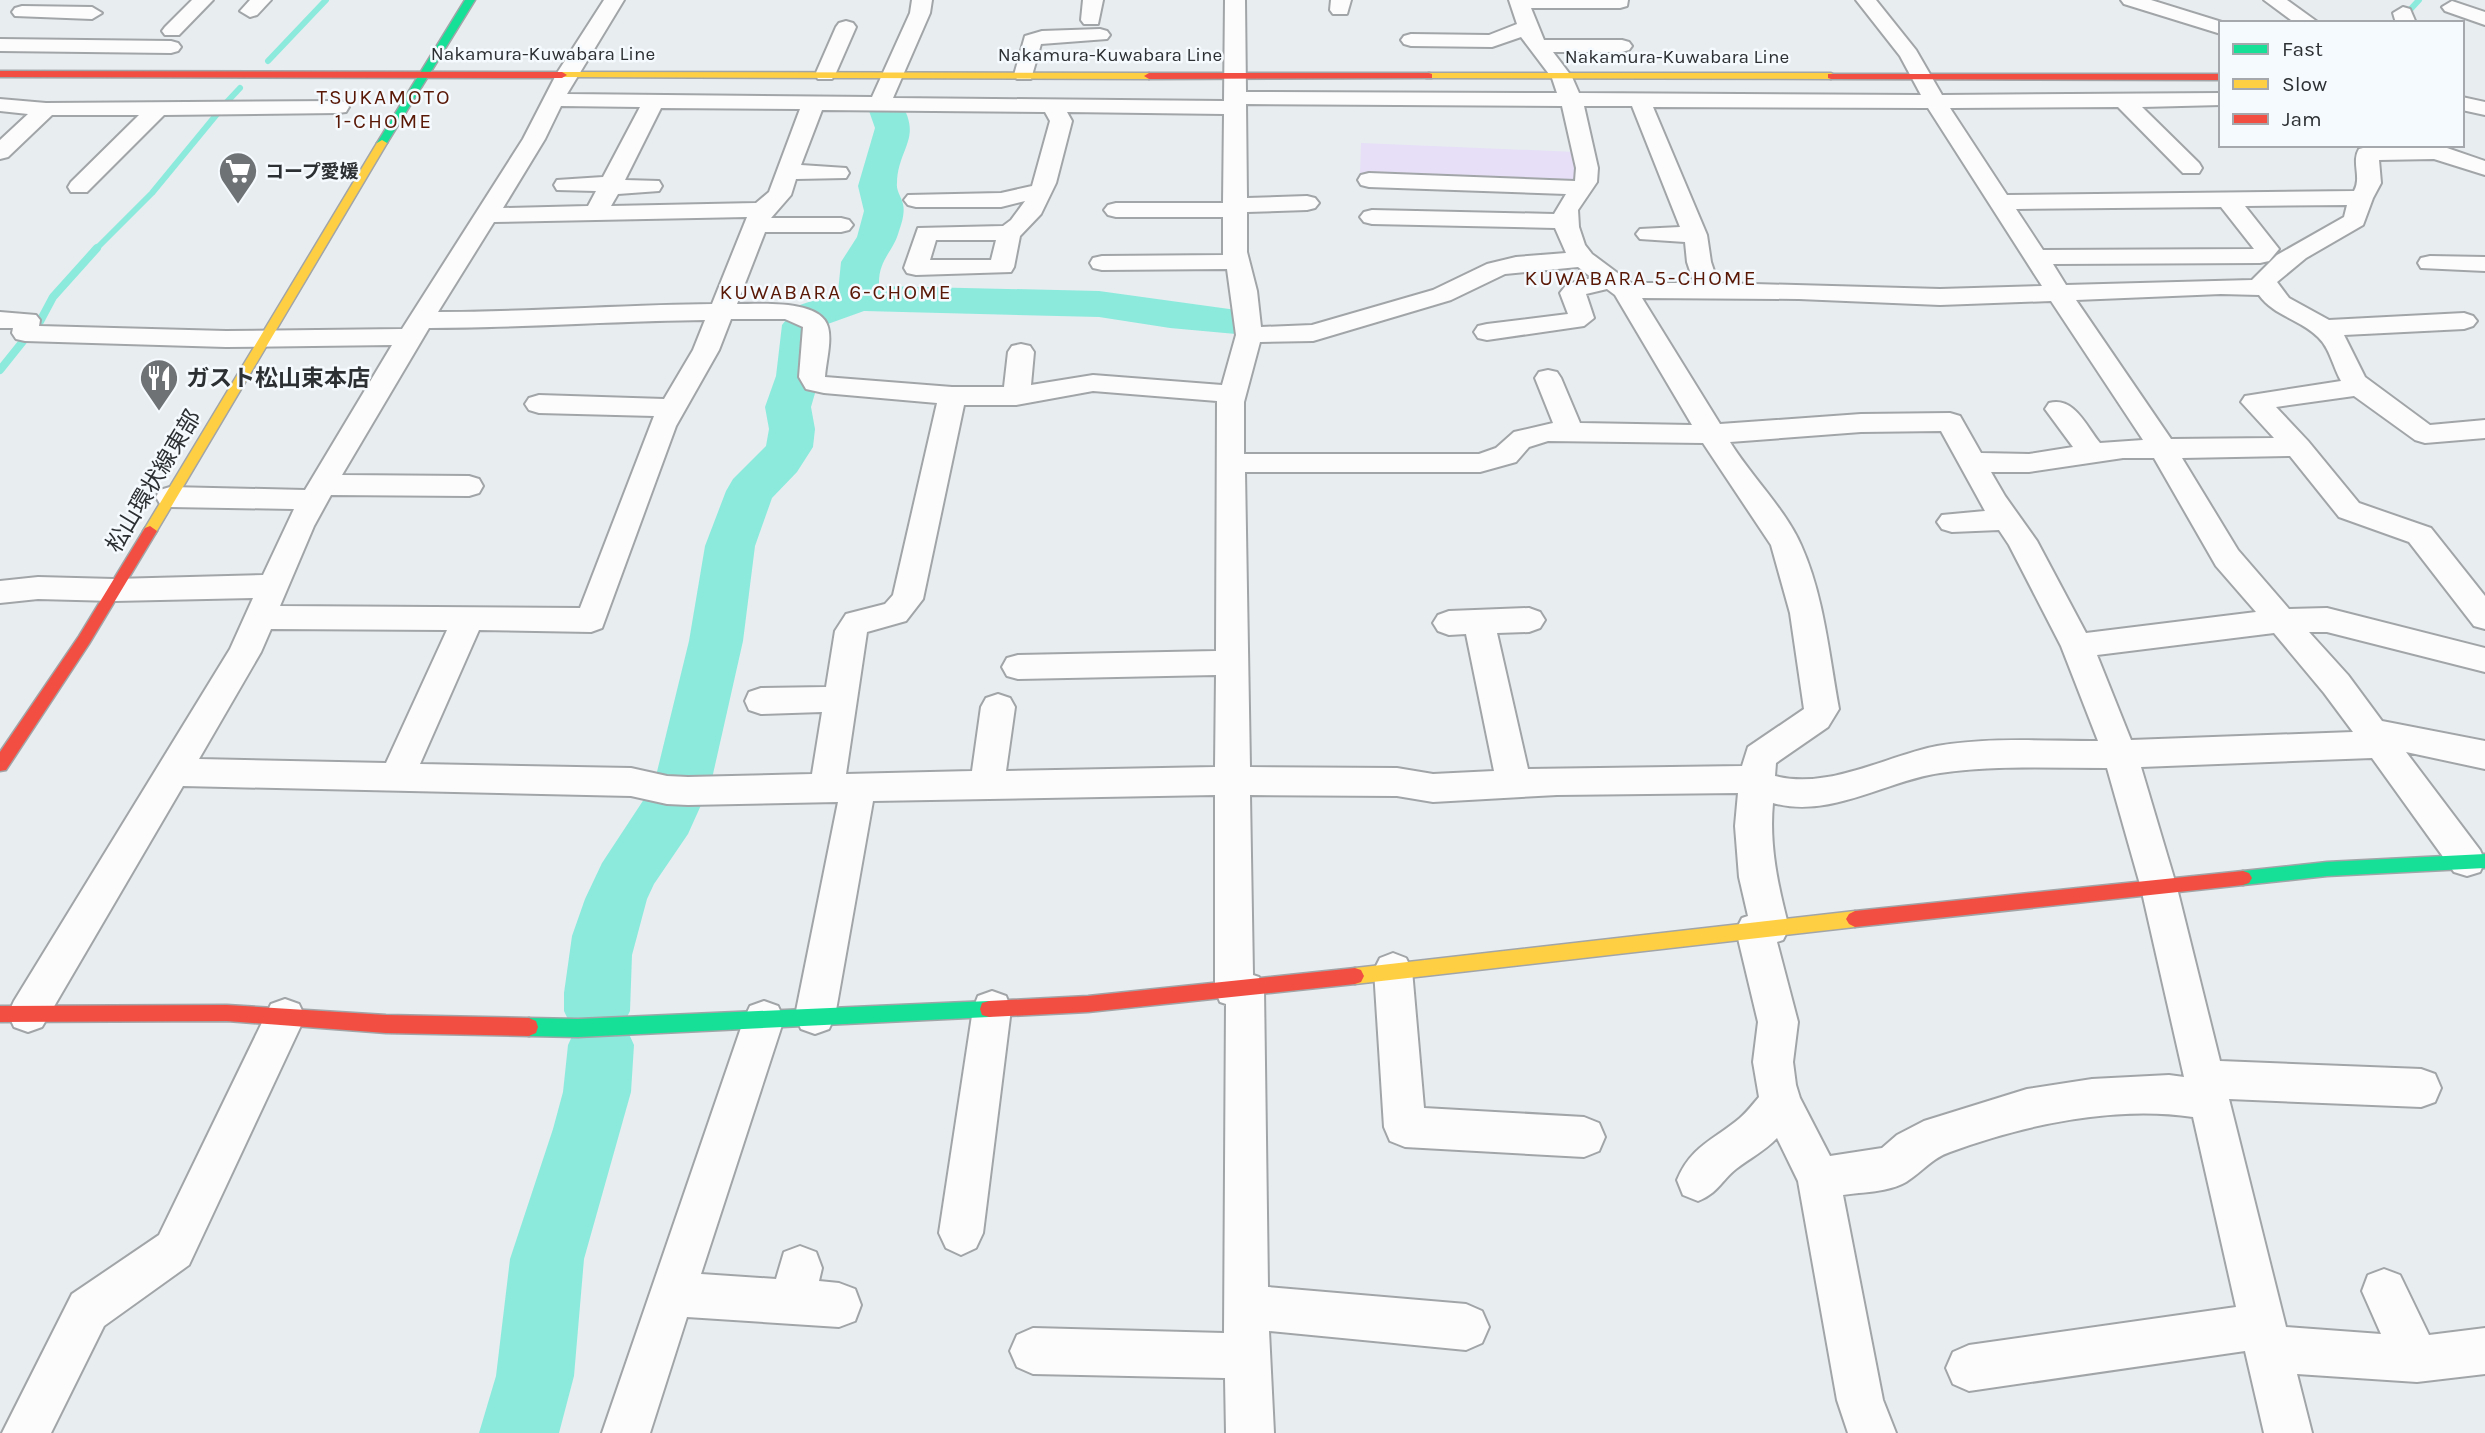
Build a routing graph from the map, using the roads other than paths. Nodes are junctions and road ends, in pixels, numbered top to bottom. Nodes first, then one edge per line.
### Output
1 (203, 0) edge
2 (470, 0) edge
3 (614, 0) edge
4 (922, 0) edge
5 (1235, 0) edge
6 (1866, 0) edge
7 (2131, 0) edge
8 (2180, 0) edge
9 (2274, 0) edge
10 (1519, 1) edge
11 (1619, 2) dead end
12 (29, 6) edge
13 (2454, 10) edge
14 (92, 13) dead end
15 (1095, 18) edge
16 (2485, 19) edge
17 (2199, 21) junction
18 (2306, 21) edge
19 (846, 27) dead end
20 (1527, 27) junction
21 (2219, 27) edge
22 (0, 32) edge
23 (1411, 40) dead end
24 (0, 45) edge
25 (1537, 46) junction
26 (1622, 46) dead end
27 (425, 73) junction
28 (0, 74) edge
29 (567, 74) junction
30 (825, 75) junction
31 (890, 75) junction
32 (1024, 75) junction
33 (2219, 77) edge
34 (1566, 89) junction
35 (1928, 89) junction
36 (1234, 94) junction
37 (2219, 99) edge
38 (554, 100) junction
39 (1640, 100) junction
40 (654, 102) junction
41 (2124, 102) junction
42 (813, 104) junction
43 (880, 104) junction
44 (2464, 104) edge
45 (0, 105) edge
46 (1052, 105) junction
47 (338, 107) dead end
48 (46, 109) junction
49 (157, 109) junction
50 (2485, 109) edge
51 (2436, 149) edge
52 (2360, 150) edge
53 (0, 152) edge
54 (2191, 168) dead end
55 (2485, 168) edge
56 (788, 172) junction
57 (838, 173) dead end
58 (1369, 180) dead end
59 (565, 185) dead end
60 (610, 185) junction
61 (651, 186) dead end
62 (79, 187) dead end
63 (1583, 187) junction
64 (1039, 191) junction
65 (2361, 198) junction
66 (916, 200) dead end
67 (2228, 200) junction
68 (2002, 202) junction
69 (1307, 203) dead end
70 (1235, 208) junction
71 (1116, 210) dead end
72 (596, 213) junction
73 (487, 215) junction
74 (759, 217) junction
75 (1373, 217) dead end
76 (1567, 221) junction
77 (841, 225) dead end
78 (1009, 233) dead end
79 (1648, 234) dead end
80 (1695, 235) junction
81 (1236, 257) junction
82 (2036, 257) junction
83 (1106, 258) dead end
84 (1583, 259) junction
85 (2430, 264) dead end
86 (2485, 264) edge
87 (1619, 285) junction
88 (2266, 288) junction
89 (1708, 289) junction
90 (2059, 293) junction
91 (721, 311) junction
92 (0, 320) edge
93 (2464, 321) dead end
94 (2325, 328) junction
95 (416, 329) junction
96 (1487, 331) dead end
97 (1249, 335) junction
98 (264, 339) junction
99 (1021, 352) dead end
100 (1548, 379) dead end
101 (2361, 386) junction
102 (1232, 394) junction
103 (952, 396) junction
104 (1016, 396) junction
105 (539, 404) dead end
106 (672, 408) junction
107 (2059, 409) dead end
108 (2484, 430) edge
109 (1570, 432) junction
110 (1712, 434) junction
111 (2298, 447) junction
112 (2163, 449) junction
113 (2092, 453) junction
114 (1973, 462) junction
115 (1230, 463) junction
116 (469, 486) dead end
117 (318, 493) junction
118 (170, 497) junction
119 (2008, 520) junction
120 (1952, 522) dead end
121 (273, 586) junction
122 (114, 590) junction
123 (0, 592) edge
124 (260, 617) junction
125 (468, 618) junction
126 (2485, 618) edge
127 (1529, 620) dead end
128 (2280, 621) junction
129 (2077, 646) junction
130 (2485, 660) edge
131 (1232, 663) junction
132 (1018, 667) dead end
133 (841, 699) junction
134 (761, 701) dead end
135 (998, 707) dead end
136 (2375, 738) junction
137 (2120, 754) junction
138 (2485, 755) edge
139 (0, 765) edge
140 (174, 772) junction
141 (397, 777) junction
142 (1232, 782) junction
143 (1514, 784) junction
144 (1757, 784) junction
145 (987, 785) junction
146 (843, 787) junction
147 (2476, 861) edge
148 (2159, 888) junction
149 (1762, 929) junction
150 (1392, 970) junction
151 (1239, 990) junction
152 (992, 1009) junction
153 (8, 1015) edge
154 (815, 1016) junction
155 (285, 1017) junction
156 (764, 1019) junction
157 (2421, 1087) dead end
158 (2206, 1089) junction
159 (1781, 1103) junction
160 (1584, 1137) dead end
161 (1819, 1178) junction
162 (1698, 1180) dead end
163 (961, 1233) dead end
164 (2384, 1291) dead end
165 (672, 1294) junction
166 (839, 1305) dead end
167 (1245, 1307) junction
168 (1466, 1327) dead end
169 (2264, 1337) junction
170 (1033, 1351) dead end
171 (2485, 1351) edge
172 (1247, 1356) junction
173 (2417, 1359) junction
174 (1969, 1368) dead end
175 (26, 1433) edge
176 (626, 1433) edge
177 (1250, 1433) edge
178 (1872, 1433) edge
179 (2288, 1433) edge

1 - 24 street
2 - 27 street, 松山環状線東部
3 - 29 street
4 - 31 street
5 - 36 street
6 - 35 street
7 - 17 street
8 - 17 street
9 - 18 street
10 - 11 street
10 - 20 street
12 - 14 street
12 - 22 street
13 - 16 street
15 - 32 street
17 - 21 street
19 - 30 street
20 - 23 street
20 - 25 street
25 - 26 street
25 - 34 street
27 - 28 street, Nakamura-Kuwabara Line
27 - 29 street, Nakamura-Kuwabara Line
27 - 98 street, 松山環状線東部
29 - 30 street, Nakamura-Kuwabara Line
29 - 38 street
30 - 31 street, Nakamura-Kuwabara Line
31 - 32 street, Nakamura-Kuwabara Line
31 - 43 street
32 - 36 street, Nakamura-Kuwabara Line
33 - 35 street, Nakamura-Kuwabara Line
34 - 35 street, Nakamura-Kuwabara Line
34 - 36 street
34 - 39 street
34 - 63 street
35 - 39 street
35 - 41 street
35 - 68 street
36 - 46 street
36 - 70 street
37 - 41 street
38 - 40 street
38 - 73 street
39 - 80 street
40 - 42 street
40 - 60 street
41 - 54 street
42 - 43 street
42 - 56 street
43 - 46 street
44 - 50 street
45 - 48 street
46 - 64 street
47 - 49 street
48 - 49 street
48 - 53 street
49 - 62 street
51 - 52 street
51 - 55 street
52 - 65 street
56 - 57 street
56 - 74 street
58 - 63 street
59 - 60 street
60 - 61 street
60 - 72 street
63 - 76 street
64 - 66 street
64 - 78 street
65 - 67 street
65 - 88 street
67 - 68 street
67 - 82 street
68 - 82 street
69 - 70 street
70 - 71 street
70 - 81 street
72 - 73 street
72 - 74 street
73 - 95 street
74 - 77 street
74 - 91 street
75 - 76 street
76 - 84 street
79 - 80 street
80 - 89 street
81 - 83 street
81 - 97 street
82 - 90 street
84 - 87 street
84 - 97 street
85 - 86 street
87 - 89 street
87 - 96 street
87 - 110 street
88 - 90 street
88 - 94 street
89 - 90 street
90 - 112 street
91 - 95 street
91 - 103 street
91 - 106 street
92 - 98 street
93 - 94 street
94 - 101 street
95 - 98 street
95 - 117 street
97 - 102 street
98 - 118 street, 松山環状線東部
99 - 104 street
100 - 109 street
101 - 108 street
101 - 111 street
102 - 104 street
102 - 115 street
103 - 104 street
103 - 133 street
105 - 106 street
106 - 125 street
107 - 113 street
109 - 110 street
109 - 115 street
110 - 114 street
110 - 144 street
111 - 112 street
111 - 126 street
112 - 113 street
112 - 128 street
113 - 114 street
114 - 119 street
115 - 131 street
116 - 117 street
117 - 118 street
117 - 121 street
118 - 122 street, 松山環状線東部
119 - 120 street
119 - 129 street
121 - 122 street
121 - 124 street
122 - 123 street
122 - 139 street, 松山環状線東部
124 - 125 street
124 - 140 street
125 - 141 street
127 - 143 street
128 - 129 street
128 - 130 street
128 - 136 street
129 - 137 street
131 - 132 street
131 - 142 street
133 - 134 street
133 - 146 street
135 - 145 street
136 - 137 street
136 - 138 street
136 - 147 street
137 - 144 street
137 - 148 street
140 - 141 street
140 - 153 street
141 - 146 street
142 - 143 street
142 - 145 street
142 - 151 street
143 - 144 street
144 - 149 street
145 - 146 street
146 - 154 street
147 - 148 street
148 - 149 street
148 - 158 street
149 - 150 street
149 - 159 street
150 - 151 street
150 - 160 street
151 - 152 street
151 - 167 street
152 - 154 street
152 - 163 street
153 - 155 street
154 - 156 street
155 - 156 street
155 - 175 street
156 - 165 street
157 - 158 street
158 - 161 street
158 - 169 street
159 - 161 street
159 - 162 street
161 - 178 street
164 - 173 street
165 - 166 street
165 - 176 street
167 - 168 street
167 - 172 street
169 - 173 street
169 - 174 street
169 - 179 street
170 - 172 street
171 - 173 street
172 - 177 street

